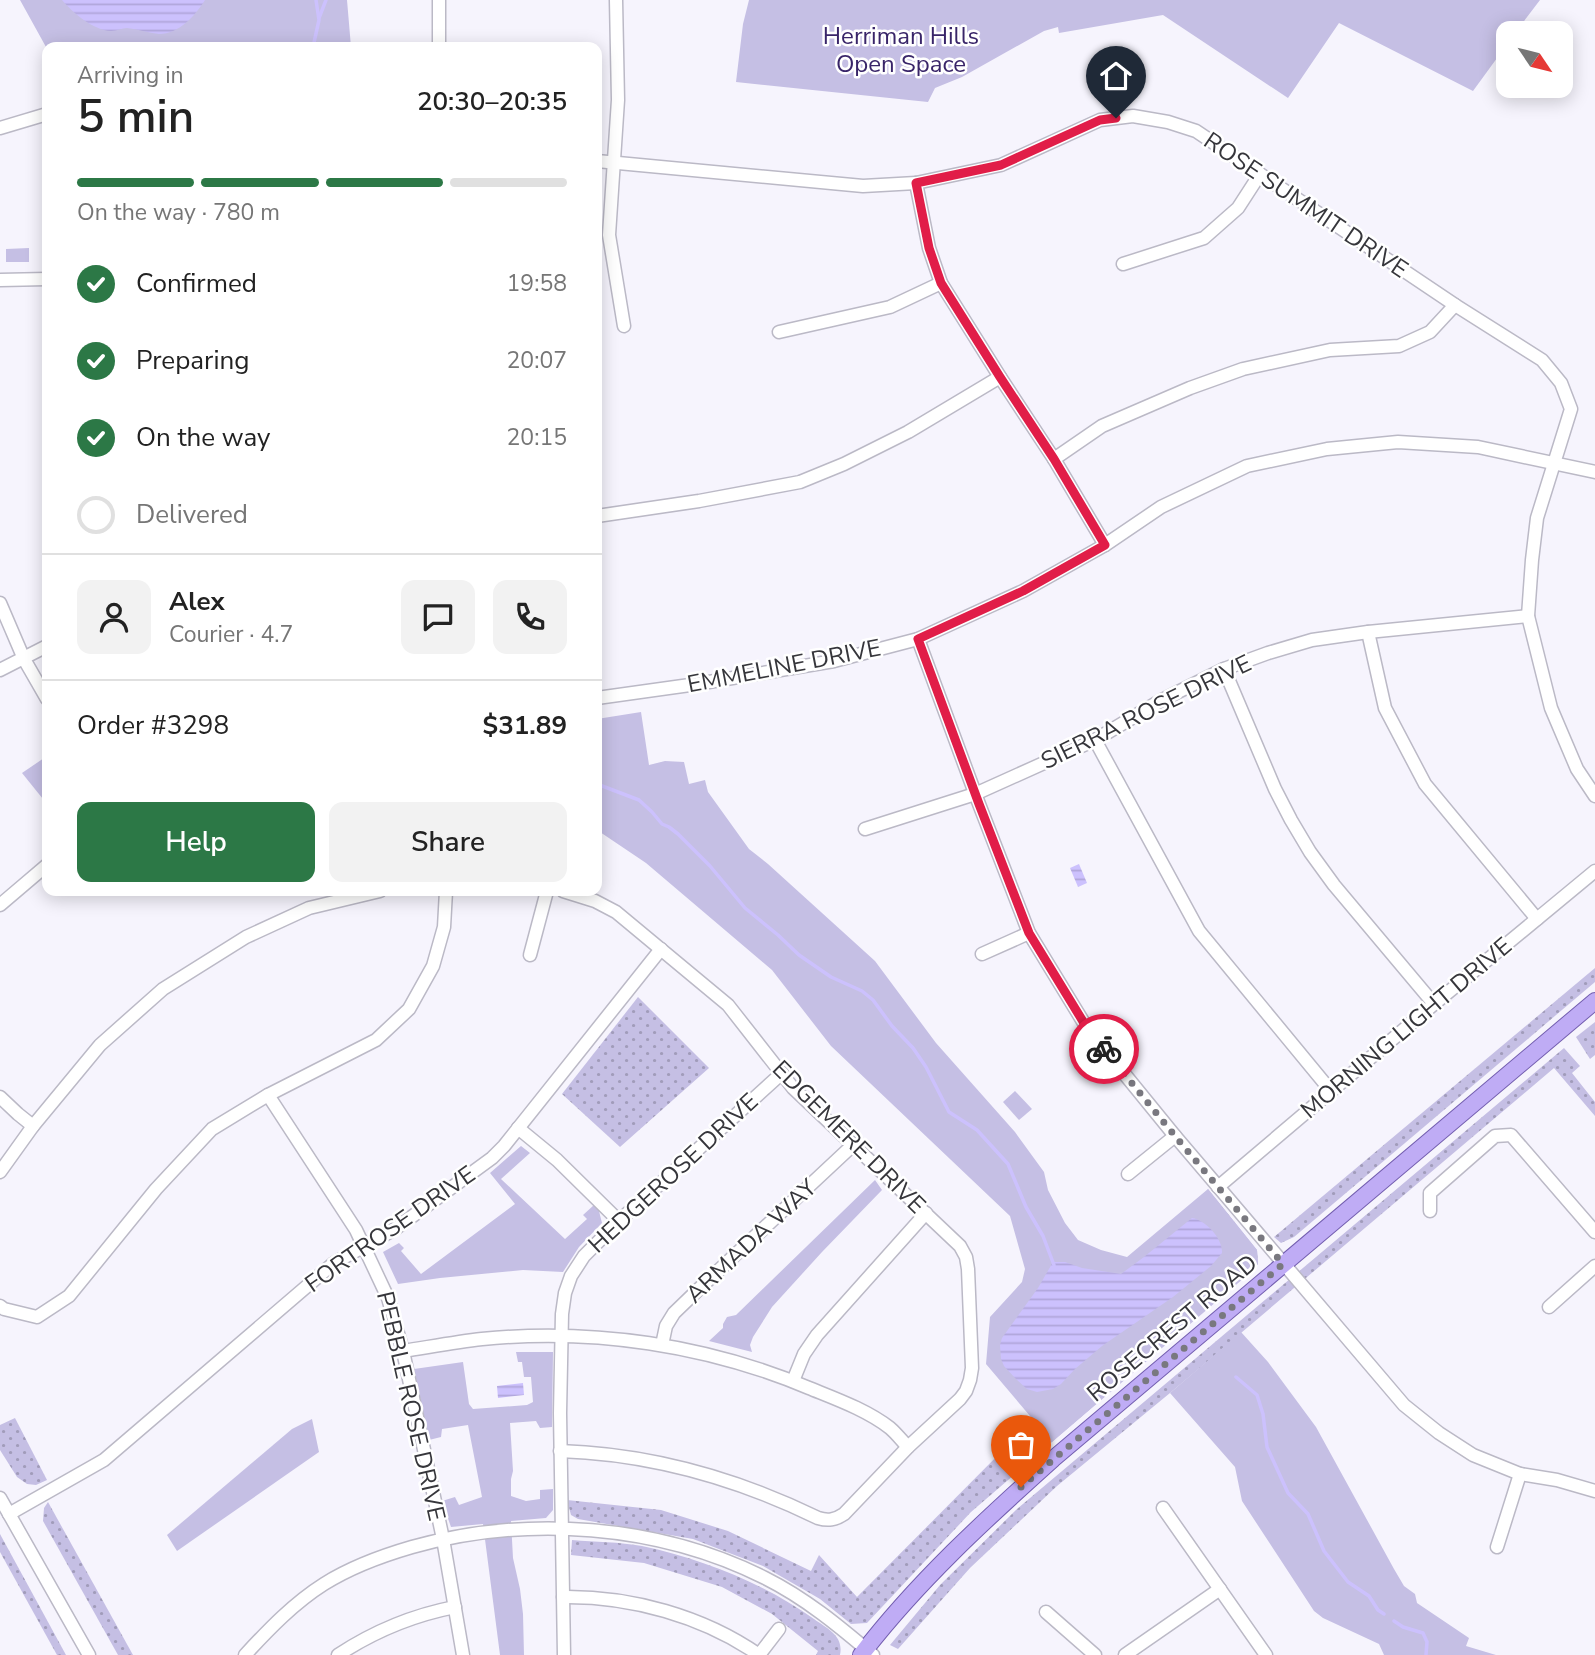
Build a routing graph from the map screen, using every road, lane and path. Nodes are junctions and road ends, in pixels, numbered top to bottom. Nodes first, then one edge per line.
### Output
1 (439, 0) edge
2 (616, 0) edge
3 (439, 42) edge
4 (42, 116) edge
5 (0, 128) edge
6 (602, 161) edge
7 (614, 162) junction
8 (1260, 174) junction
9 (916, 183) junction
10 (1123, 264) dead end
11 (42, 279) edge
12 (0, 280) edge
13 (941, 283) junction
14 (1455, 305) junction
15 (624, 326) dead end
16 (779, 332) dead end
17 (1000, 377) junction
18 (1054, 459) junction
19 (1556, 462) junction
20 (1595, 472) edge
21 (602, 515) edge
22 (1105, 545) junction
23 (0, 603) edge
24 (1528, 617) junction
25 (1368, 632) junction
26 (918, 639) junction
27 (42, 649) edge
28 (24, 659) junction
29 (1224, 669) junction
30 (0, 670) edge
31 (42, 690) edge
32 (602, 697) edge
33 (1095, 740) junction
34 (975, 794) junction
35 (1595, 796) edge
36 (865, 830) dead end
37 (42, 869) edge
38 (1595, 871) edge
39 (359, 896) edge
40 (446, 896) edge
41 (546, 896) edge
42 (580, 896) edge
43 (0, 905) edge
44 (1537, 919) junction
45 (1029, 933) junction
46 (661, 949) junction
47 (982, 954) dead end
48 (530, 955) dead end
49 (1595, 1002) edge
50 (1434, 1004) junction
51 (782, 1073) junction
52 (1331, 1091) junction
53 (268, 1095) junction
54 (0, 1097) edge
55 (33, 1126) junction
56 (518, 1128) junction
57 (1175, 1136) junction
58 (853, 1145) junction
59 (0, 1172) edge
60 (1128, 1174) dead end
61 (1218, 1187) junction
62 (1430, 1211) dead end
63 (926, 1213) junction
64 (619, 1221) junction
65 (1595, 1233) edge
66 (364, 1245) junction
67 (1283, 1264) junction
68 (1595, 1266) edge
69 (0, 1306) edge
70 (1549, 1307) dead end
71 (561, 1337) junction
72 (662, 1345) junction
73 (403, 1351) junction
74 (793, 1381) junction
75 (908, 1447) junction
76 (560, 1451) junction
77 (1520, 1474) junction
78 (1595, 1491) edge
79 (0, 1498) edge
80 (1163, 1508) dead end
81 (9, 1514) junction
82 (561, 1528) junction
83 (443, 1539) junction
84 (1497, 1547) dead end
85 (1220, 1589) junction
86 (563, 1597) junction
87 (455, 1608) junction
88 (1046, 1612) dead end
89 (779, 1629) dead end
90 (866, 1653) edge
91 (89, 1655) edge
92 (245, 1655) edge
93 (338, 1655) edge
94 (463, 1655) edge
95 (564, 1655) edge
96 (759, 1655) edge
97 (1095, 1655) edge
98 (1125, 1655) edge
99 (1266, 1655) edge

1 - 3 street
2 - 7 street
4 - 5 street
6 - 7 street, ROSE SUMMIT DRIVE
7 - 9 street, ROSE SUMMIT DRIVE
7 - 15 street
8 - 9 street, ROSE SUMMIT DRIVE
8 - 10 street
8 - 14 street, ROSE SUMMIT DRIVE
9 - 13 street
11 - 12 street
13 - 16 street
13 - 17 street
14 - 18 street
14 - 19 street, ROSE SUMMIT DRIVE
17 - 18 street
17 - 21 street
18 - 22 street
19 - 20 street, EMMELINE DRIVE
19 - 22 street, EMMELINE DRIVE
19 - 24 street, ROSE SUMMIT DRIVE
22 - 26 street, EMMELINE DRIVE
23 - 28 street
24 - 25 street, SIERRA ROSE DRIVE
24 - 35 street, ROSE SUMMIT DRIVE
25 - 29 street, SIERRA ROSE DRIVE
25 - 44 street
26 - 32 street, EMMELINE DRIVE
26 - 34 street
27 - 28 street
28 - 30 street
28 - 31 street
29 - 33 street, SIERRA ROSE DRIVE
29 - 50 street
33 - 34 street, SIERRA ROSE DRIVE
33 - 52 street
34 - 36 street, SIERRA ROSE DRIVE
34 - 45 street
37 - 43 street
38 - 44 street, MORNING LIGHT DRIVE
39 - 55 street
40 - 53 street
41 - 48 street
42 - 46 street, EDGEMERE DRIVE
44 - 50 street, MORNING LIGHT DRIVE
45 - 47 street
45 - 57 street
46 - 51 street, EDGEMERE DRIVE
46 - 56 street, FORTROSE DRIVE
49 - 67 main road, ROSECREST ROAD
50 - 52 street, MORNING LIGHT DRIVE
51 - 58 street, EDGEMERE DRIVE
51 - 64 street, HEDGEROSE DRIVE
52 - 61 street, MORNING LIGHT DRIVE
53 - 66 street, PEBBLE ROSE DRIVE
53 - 69 street
54 - 55 street
55 - 59 street
56 - 64 street
56 - 66 street, FORTROSE DRIVE
57 - 60 street
57 - 61 street
58 - 63 street, EDGEMERE DRIVE
58 - 72 street, ARMADA WAY
61 - 67 street
62 - 65 street
63 - 74 street
63 - 75 street, EDGEMERE DRIVE
64 - 71 street, HEDGEROSE DRIVE
66 - 73 street, PEBBLE ROSE DRIVE
66 - 81 street, FORTROSE DRIVE
67 - 77 street
67 - 90 main road, ROSECREST ROAD
68 - 70 street
71 - 72 street
71 - 73 street
71 - 76 street, HEDGEROSE DRIVE
72 - 74 street
73 - 83 street, PEBBLE ROSE DRIVE
74 - 75 street
75 - 76 street
76 - 82 street, HEDGEROSE DRIVE
77 - 78 street
77 - 84 street
79 - 81 street
80 - 85 street
81 - 91 street
82 - 83 street
82 - 86 street, HEDGEROSE DRIVE
82 - 90 street
83 - 87 street, PEBBLE ROSE DRIVE
83 - 92 street
85 - 98 street
85 - 99 street
86 - 95 street, HEDGEROSE DRIVE
86 - 96 street
87 - 93 street
87 - 94 street, PEBBLE ROSE DRIVE
88 - 97 street
89 - 96 street

